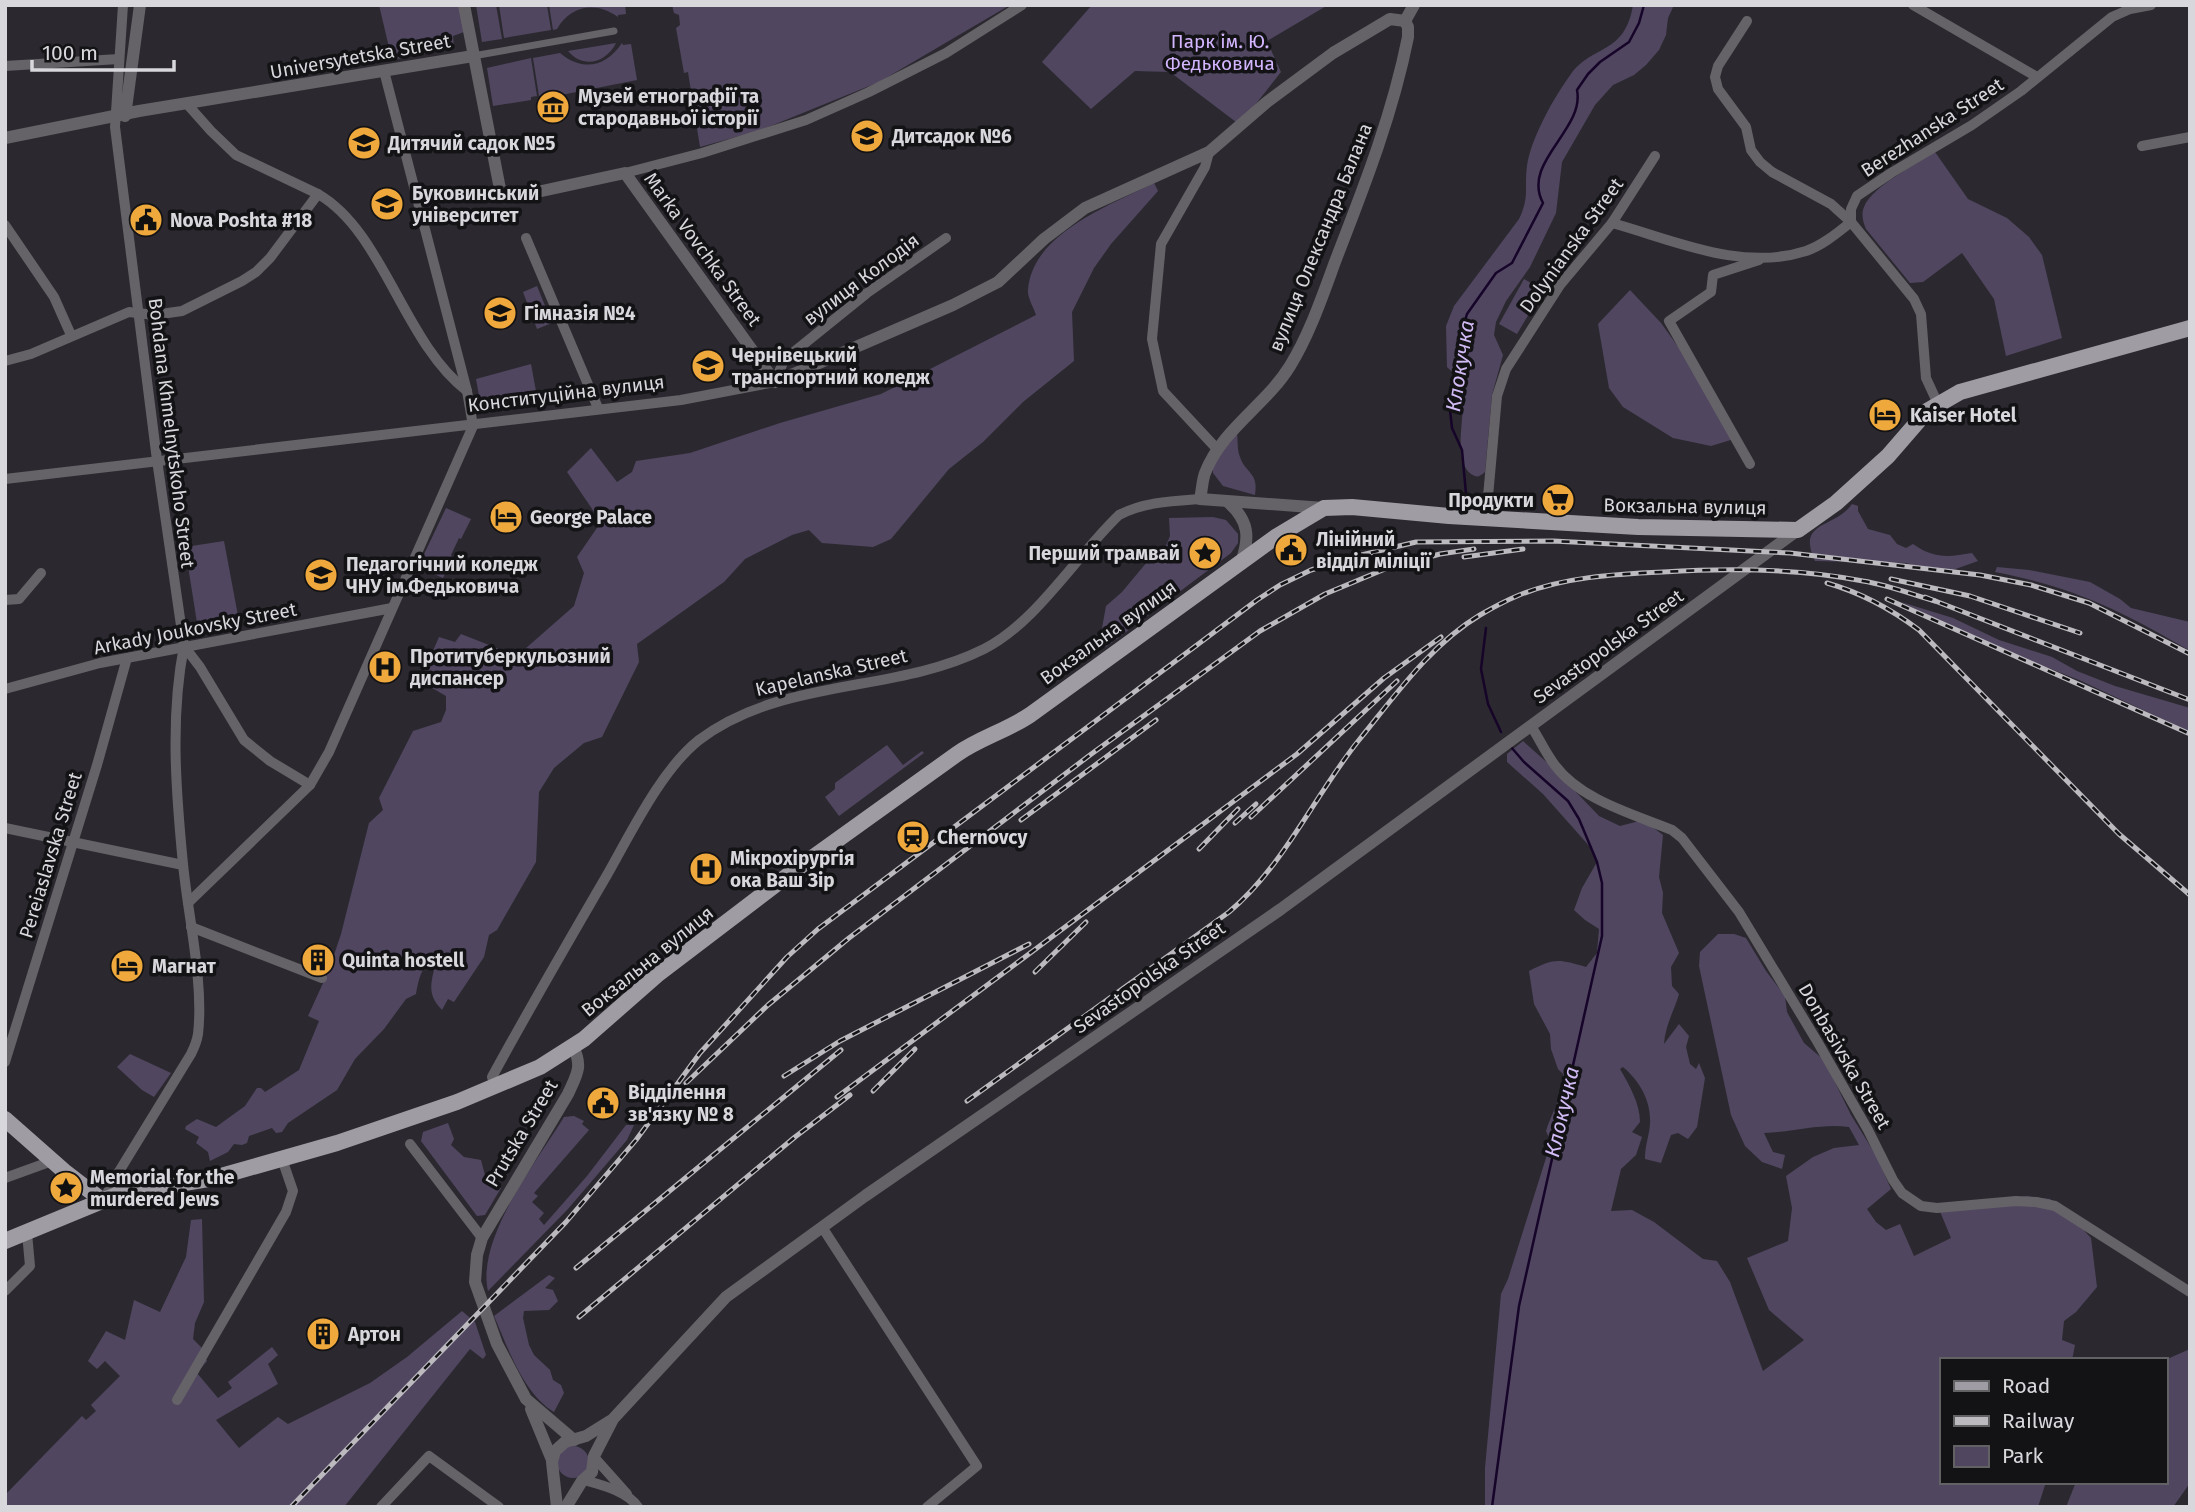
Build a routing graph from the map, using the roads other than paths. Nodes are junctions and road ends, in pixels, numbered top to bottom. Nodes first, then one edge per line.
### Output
1 (123, 5) edge
2 (139, 5) edge
3 (464, 5) edge
4 (1022, 5) edge
5 (1414, 5) edge
6 (1913, 5) edge
7 (2151, 5) edge
8 (1405, 21) junction
9 (1747, 21) dead end
10 (614, 31) dead end
11 (473, 56) junction
12 (119, 59) junction
13 (5, 66) edge
14 (384, 71) junction
15 (2037, 77) junction
16 (187, 104) junction
17 (120, 116) junction
18 (5, 138) edge
19 (2190, 138) edge
20 (2142, 146) dead end
21 (1209, 152) junction
22 (1655, 156) dead end
23 (625, 173) junction
24 (318, 194) junction
25 (1851, 222) junction
26 (1612, 223) junction
27 (5, 225) edge
28 (526, 238) dead end
29 (946, 238) dead end
30 (1773, 257) junction
31 (139, 313) junction
32 (2190, 328) edge
33 (71, 335) junction
34 (5, 361) edge
35 (775, 382) junction
36 (467, 391) junction
37 (1938, 404) junction
38 (598, 408) junction
39 (473, 424) junction
40 (1217, 449) junction
41 (157, 460) junction
42 (1750, 464) dead end
43 (5, 479) edge
44 (1200, 499) junction
45 (1229, 503) junction
46 (1324, 508) junction
47 (1486, 519) junction
48 (1798, 530) junction
49 (1248, 537) junction
50 (1268, 543) junction
51 (1241, 562) junction
52 (41, 573) dead end
53 (5, 600) edge
54 (393, 608) junction
55 (184, 646) junction
56 (127, 658) junction
57 (5, 690) edge
58 (1531, 726) junction
59 (310, 785) junction
60 (5, 828) edge
61 (74, 842) junction
62 (183, 865) junction
63 (188, 903) junction
64 (191, 927) junction
65 (322, 978) dead end
66 (573, 1046) junction
67 (5, 1062) edge
68 (495, 1086) junction
69 (5, 1119) edge
70 (410, 1144) dead end
71 (282, 1159) junction
72 (52, 1161) junction
73 (5, 1178) edge
74 (103, 1201) junction
75 (822, 1227) junction
76 (27, 1233) junction
77 (482, 1238) junction
78 (5, 1241) edge
79 (5, 1291) edge
80 (2190, 1292) edge
81 (526, 1399) junction
82 (177, 1400) dead end
83 (613, 1419) junction
84 (574, 1440) junction
85 (594, 1456) junction
86 (553, 1464) junction
87 (583, 1480) junction
88 (636, 1504) edge
89 (381, 1507) edge
90 (499, 1507) edge
91 (557, 1507) edge
92 (566, 1507) edge
93 (927, 1507) edge

1 - 12 street, Bohdana Khmelnytskoho Street
2 - 17 street
3 - 11 street
4 - 23 street
5 - 8 street, вулиця Олександра Балана
6 - 15 street
7 - 15 street, Berezhanska Street
8 - 21 street, Конституційна вулиця
8 - 40 street, вулиця Олександра Балана
9 - 25 street
10 - 11 street
11 - 14 street, Universytetska Street
11 - 23 street
12 - 13 street
12 - 17 street, Bohdana Khmelnytskoho Street
14 - 16 street, Universytetska Street
14 - 36 street
15 - 25 street, Berezhanska Street
16 - 17 street, Universytetska Street
16 - 24 street
17 - 18 street, Universytetska Street
17 - 31 street, Bohdana Khmelnytskoho Street
19 - 20 street
21 - 35 street, Конституційна вулиця
21 - 40 street
22 - 26 street, Dolynianska Street
23 - 35 street, Marka Vovchka Street
24 - 31 street
24 - 36 street
25 - 30 street
25 - 37 street
26 - 30 street
26 - 47 street, Dolynianska Street
27 - 33 street
28 - 38 street
29 - 35 street, вулиця Колодія
30 - 42 street
31 - 33 street
31 - 41 street, Bohdana Khmelnytskoho Street
32 - 37 main road
33 - 34 street
35 - 38 street, Конституційна вулиця
36 - 39 street
37 - 48 main road
38 - 39 street, Конституційна вулиця
39 - 41 street, Конституційна вулиця
39 - 54 street
40 - 44 street, вулиця Олександра Балана
41 - 43 street, Конституційна вулиця
41 - 55 street, Bohdana Khmelnytskoho Street
44 - 45 street, Kapelanska Street
44 - 68 street, Kapelanska Street
45 - 46 street, Kapelanska Street
45 - 49 street
46 - 47 main road, Вокзальна вулиця
46 - 50 main road, Вокзальна вулиця
47 - 48 main road, Вокзальна вулиця
48 - 58 street, Sevastopolska Street
49 - 50 street
49 - 51 street
50 - 51 main road, Вокзальна вулиця
51 - 66 main road, Вокзальна вулиця
52 - 53 street
54 - 55 street, Arkady Joukovsky Street
54 - 59 street
55 - 56 street, Arkady Joukovsky Street
55 - 59 street
55 - 62 street, Bohdana Khmelnytskoho Street
56 - 57 street, Arkady Joukovsky Street
56 - 61 street, Pereiaslavska Street
58 - 75 street, Sevastopolska Street
58 - 80 street, Donbasivska Street
59 - 63 street
60 - 61 street
61 - 62 street
61 - 67 street, Pereiaslavska Street
62 - 63 street, Bohdana Khmelnytskoho Street
63 - 64 street
64 - 65 street
64 - 74 street
66 - 68 main road, Вокзальна вулиця
66 - 77 street, Prutska Street
68 - 71 main road, Вокзальна вулиця
69 - 72 main road
70 - 77 street
71 - 74 main road, Вокзальна вулиця
71 - 82 street
72 - 73 street
72 - 74 main road
74 - 76 main road, Вокзальна вулиця
75 - 83 street, Sevastopolska Street
75 - 93 street
76 - 78 main road, Вокзальна вулиця
76 - 79 street
77 - 81 street, Prutska Street
81 - 84 street, Prutska Street
81 - 86 street
83 - 84 street
83 - 85 street
84 - 85 street
84 - 86 street
85 - 87 street
85 - 88 street
86 - 87 street
86 - 91 street
87 - 88 street
87 - 92 street
89 - 90 street

